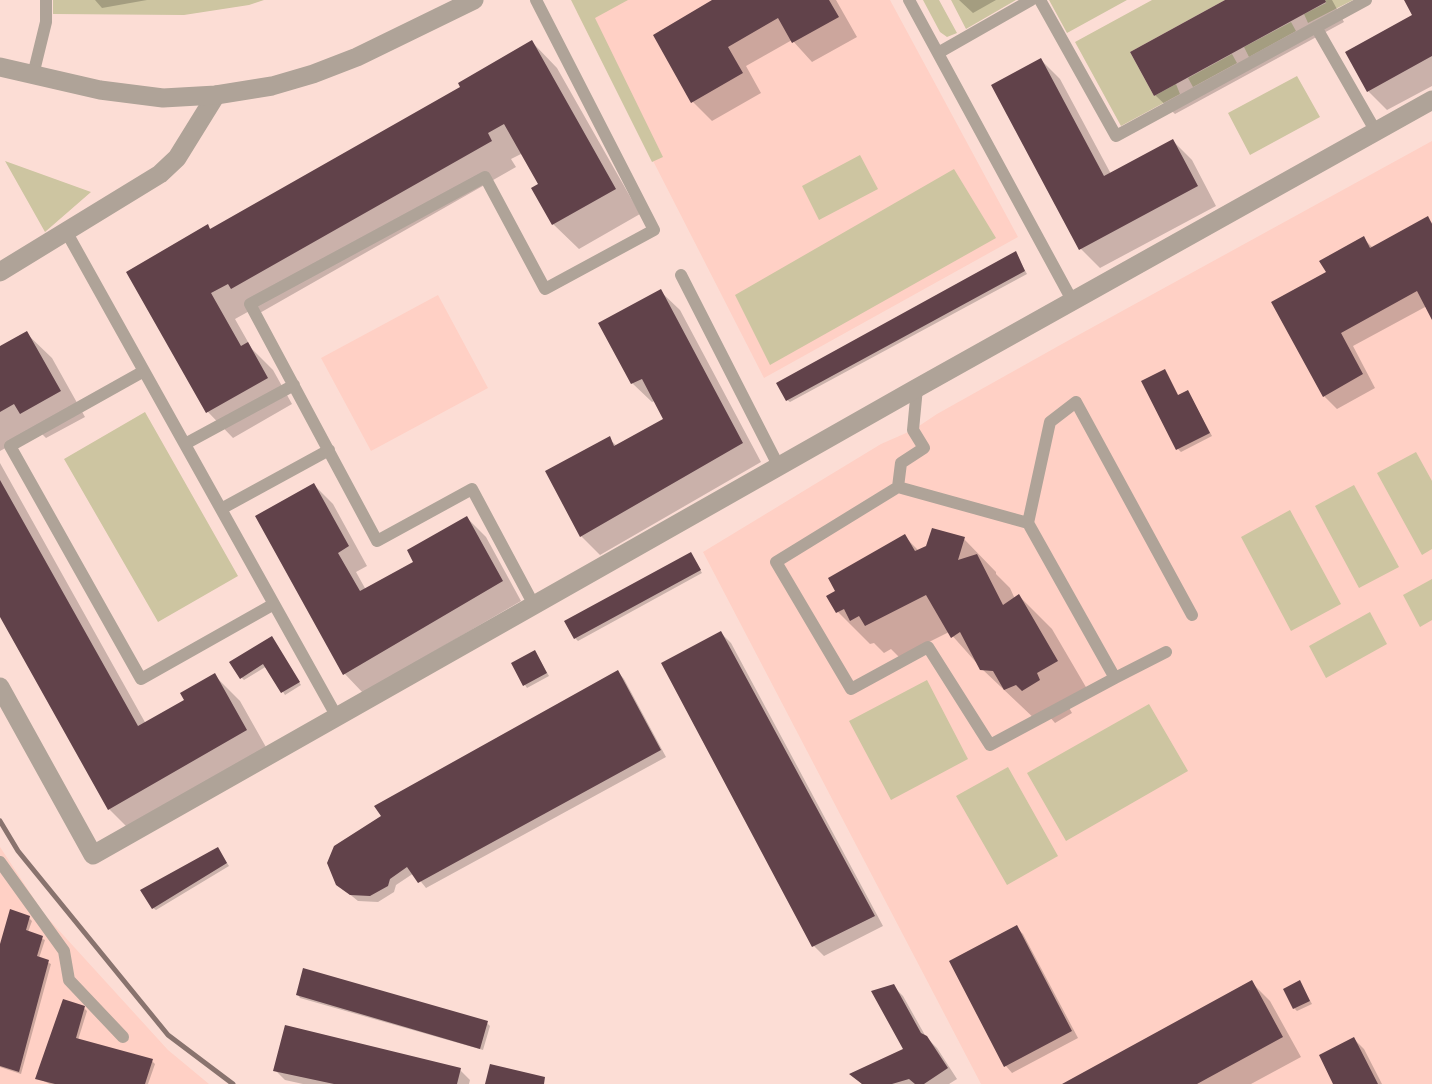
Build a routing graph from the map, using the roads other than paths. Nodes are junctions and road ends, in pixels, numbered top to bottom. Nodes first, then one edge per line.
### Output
1 (46, 0) edge
2 (474, 0) edge
3 (536, 0) edge
4 (909, 0) edge
5 (1031, 0) edge
6 (1040, 0) edge
7 (1366, 0) edge
8 (1316, 27) junction
9 (938, 53) junction
10 (0, 67) edge
11 (33, 75) junction
12 (216, 94) junction
13 (1432, 100) edge
14 (1376, 130) junction
15 (67, 233) junction
16 (0, 272) edge
17 (681, 275) dead end
18 (1073, 302) junction
19 (144, 371) junction
20 (294, 385) junction
21 (917, 388) junction
22 (185, 444) junction
23 (329, 450) junction
24 (779, 467) junction
25 (898, 487) junction
26 (221, 509) junction
27 (1028, 523) junction
28 (274, 604) junction
29 (534, 605) junction
30 (1192, 615) dead end
31 (1166, 652) dead end
32 (1115, 678) junction
33 (0, 687) edge
34 (337, 717) junction
35 (0, 863) edge
36 (123, 1037) dead end

1 - 11 lane
2 - 12 street
3 - 20 lane
4 - 9 lane
5 - 9 lane
6 - 8 lane
7 - 8 lane
8 - 14 lane
9 - 18 lane
10 - 11 street
11 - 12 street
12 - 15 street
13 - 14 street
14 - 18 street
15 - 16 street
15 - 19 lane
17 - 24 lane
18 - 21 street
19 - 22 lane
19 - 28 lane
20 - 22 lane
20 - 23 lane
21 - 24 street
21 - 25 lane
22 - 26 lane
23 - 26 lane
23 - 29 lane
24 - 29 street
25 - 27 lane
25 - 32 lane
26 - 28 lane
27 - 30 lane
27 - 32 lane
28 - 34 lane
29 - 34 street
31 - 32 lane
33 - 34 street
35 - 36 lane

